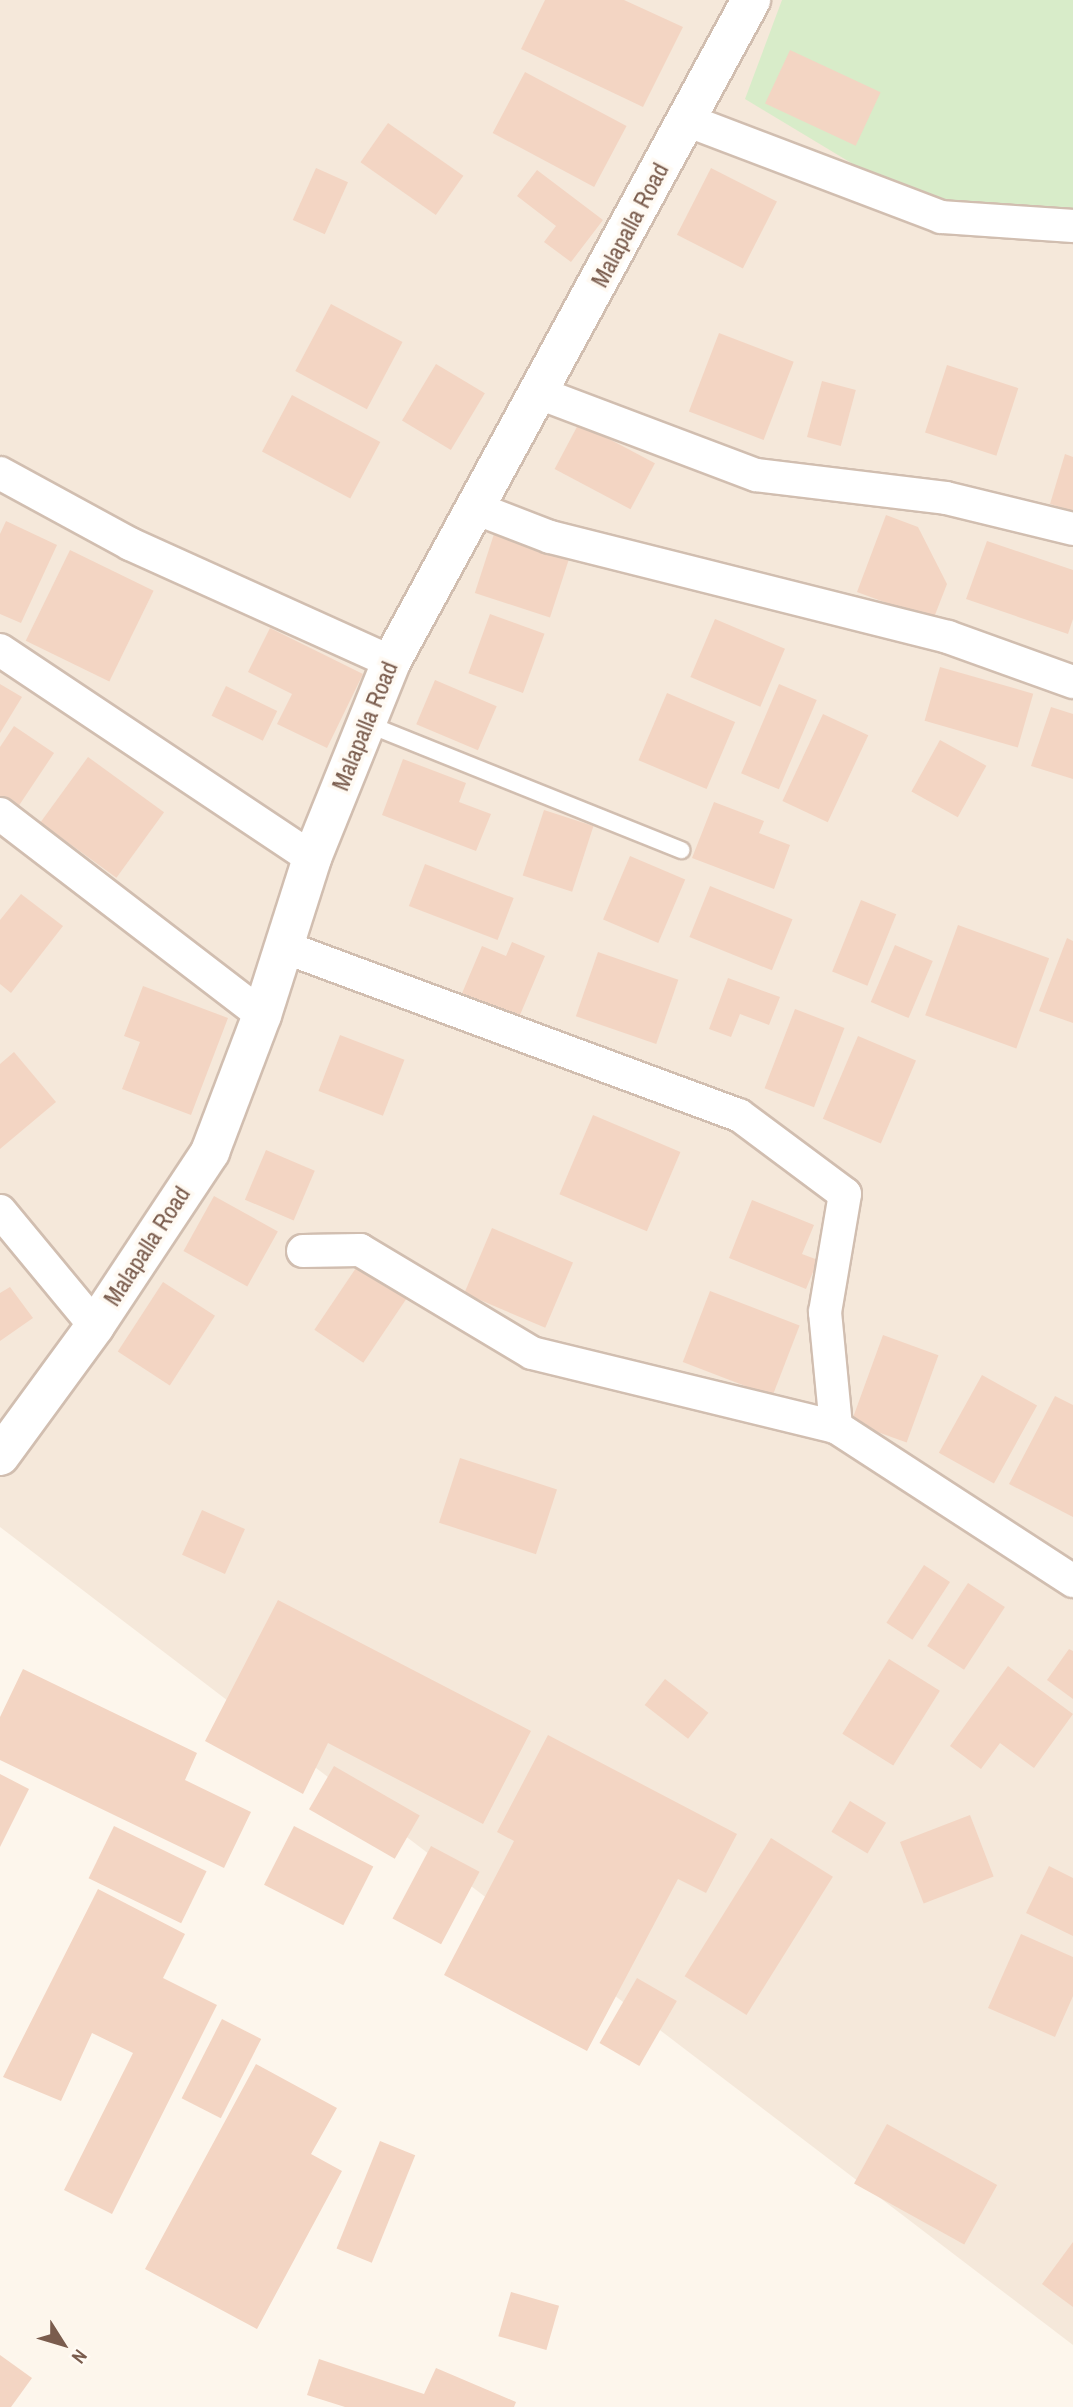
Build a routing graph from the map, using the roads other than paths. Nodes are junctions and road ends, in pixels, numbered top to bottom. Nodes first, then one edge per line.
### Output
1 (751, 0) edge
2 (686, 120) junction
3 (1073, 226) edge
4 (539, 393) junction
5 (0, 473) edge
6 (475, 508) junction
7 (1073, 529) edge
8 (0, 650) edge
9 (390, 662) junction
10 (1073, 682) edge
11 (365, 723) junction
12 (0, 814) edge
13 (681, 850) dead end
14 (312, 858) junction
15 (284, 947) junction
16 (262, 1015) junction
17 (0, 1211) edge
18 (303, 1251) dead end
19 (95, 1326) junction
20 (836, 1427) junction
21 (0, 1455) edge
22 (1073, 1581) edge

1 - 2 street, Malapalla Road
2 - 3 street
2 - 4 street, Malapalla Road
4 - 6 street, Malapalla Road
4 - 7 street
5 - 9 street
6 - 9 street, Malapalla Road
6 - 10 street
8 - 14 street
9 - 11 street, Malapalla Road
11 - 13 lane
11 - 14 street, Malapalla Road
12 - 16 street
14 - 15 street, Malapalla Road
15 - 16 street, Malapalla Road
15 - 20 street
16 - 19 street, Malapalla Road
17 - 19 street
18 - 20 street
19 - 21 street, Malapalla Road
20 - 22 street

